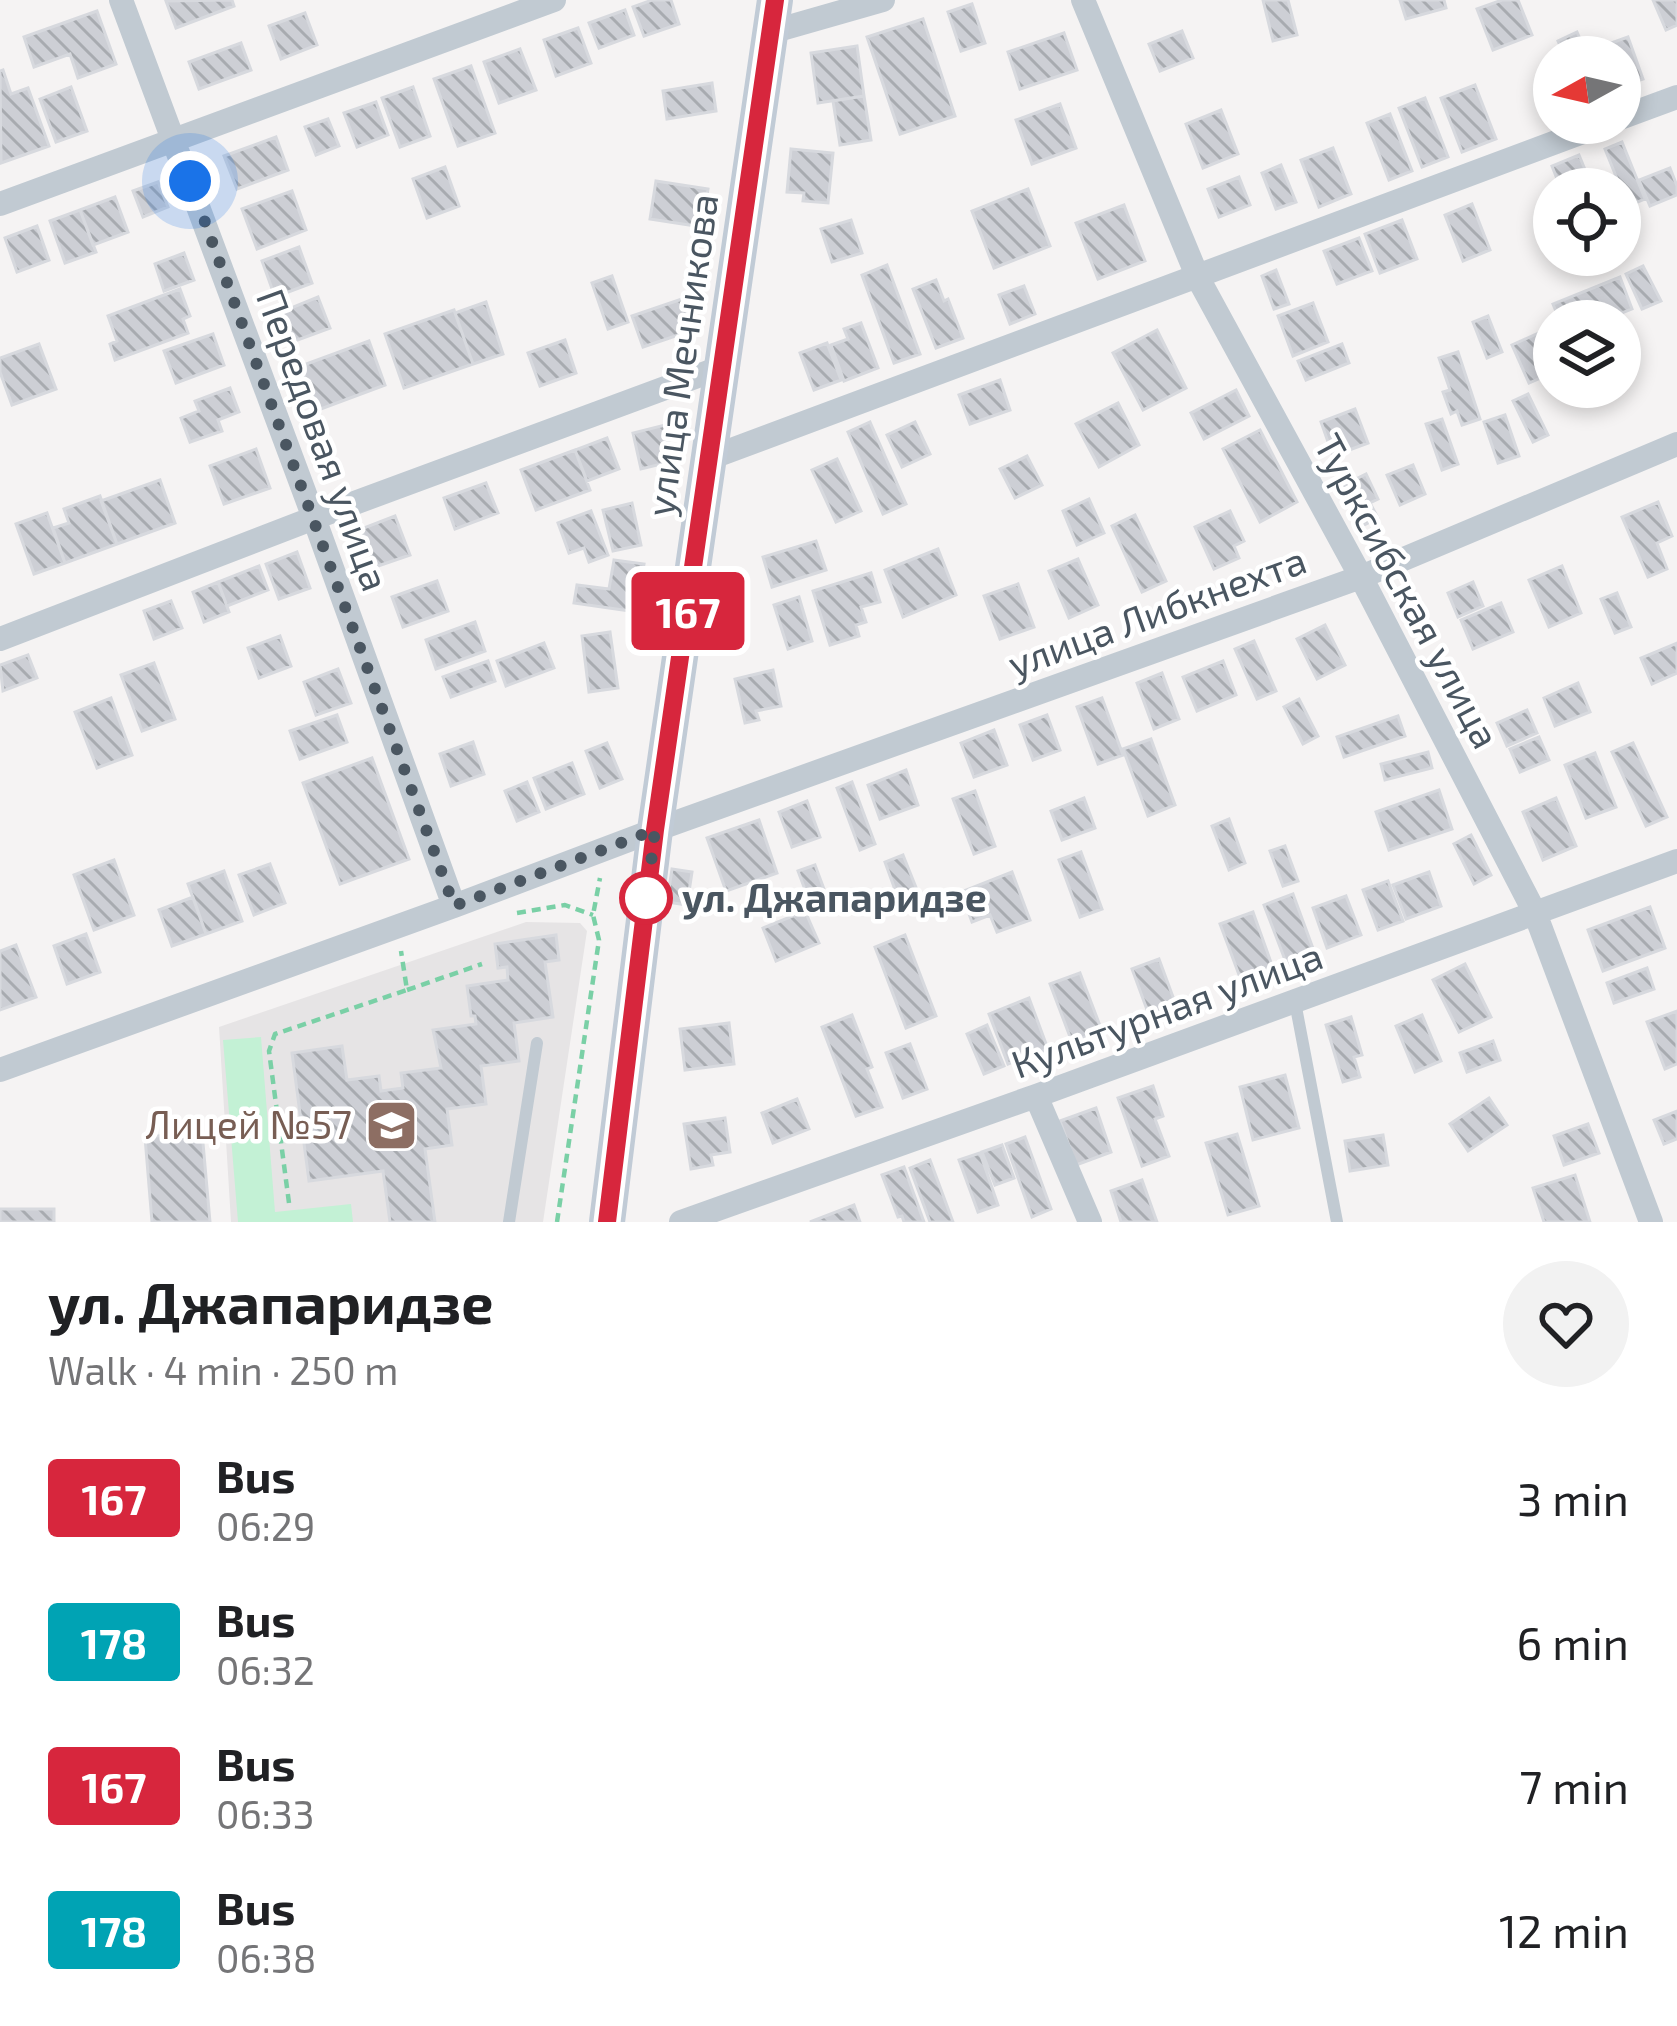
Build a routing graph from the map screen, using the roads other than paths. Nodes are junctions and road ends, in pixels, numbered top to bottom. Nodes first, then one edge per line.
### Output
1 (121, 0) edge
2 (554, 0) edge
3 (883, 0) edge
4 (1084, 0) edge
5 (773, 16) edge
6 (1677, 97) edge
7 (1641, 110) edge
8 (174, 138) junction
9 (1552, 144) edge
10 (0, 204) edge
11 (1198, 278) junction
12 (722, 368) junction
13 (1677, 444) edge
14 (710, 458) junction
15 (314, 518) junction
16 (1361, 577) junction
17 (0, 639) edge
18 (655, 830) junction
19 (1677, 861) edge
20 (454, 906) junction
21 (1535, 913) junction
22 (1295, 1002) junction
23 (537, 1043) dead end
24 (0, 1070) edge
25 (1036, 1096) junction
26 (509, 1222) edge
27 (607, 1222) edge
28 (681, 1222) edge
29 (1090, 1222) edge
30 (1337, 1222) edge
31 (1651, 1222) edge

1 - 8 street, Передовая улица
2 - 8 street
3 - 5 street
4 - 11 street, Турксибская улица
5 - 12 main road, улица Мечникова
6 - 7 street
8 - 10 street
8 - 15 street, Передовая улица
9 - 11 street
11 - 14 street
11 - 16 street, Турксибская улица
12 - 14 main road, улица Мечникова
12 - 15 street
13 - 16 street, улица Либкнехта
14 - 18 main road, улица Мечникова
15 - 17 street
15 - 20 street, Передовая улица
16 - 18 street, улица Либкнехта
16 - 21 street, Турксибская улица
18 - 20 street, улица Либкнехта
18 - 27 main road, улица Мечникова
19 - 21 street, Культурная улица
20 - 24 street, улица Либкнехта
21 - 22 street, Культурная улица
21 - 31 street, Турксибская улица
22 - 25 street, Культурная улица
22 - 30 lane
23 - 26 lane
25 - 28 street, Культурная улица
25 - 29 street

